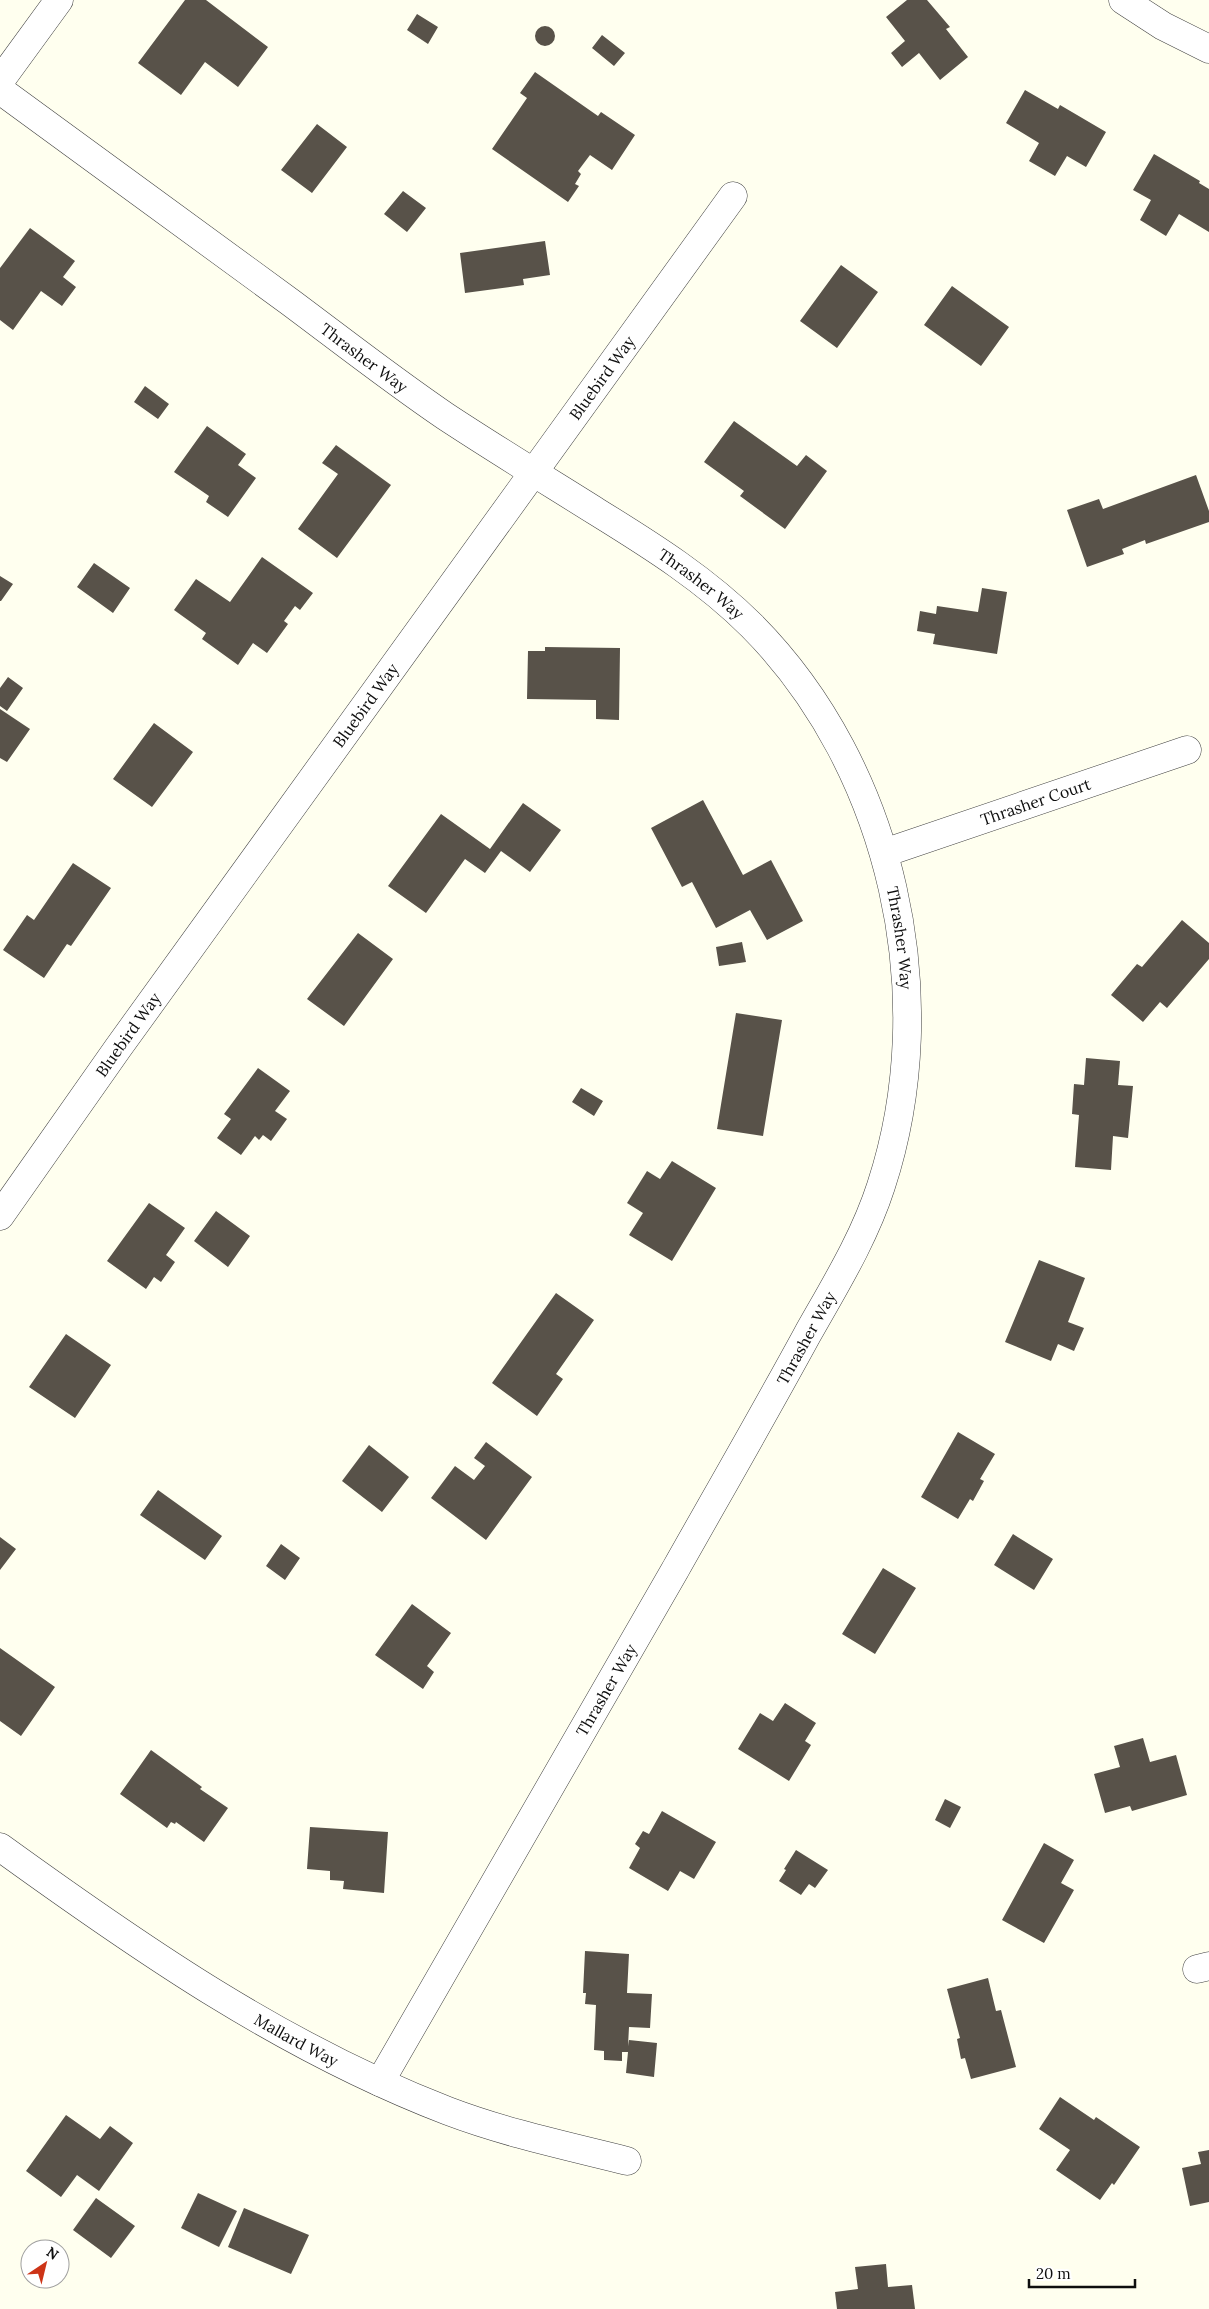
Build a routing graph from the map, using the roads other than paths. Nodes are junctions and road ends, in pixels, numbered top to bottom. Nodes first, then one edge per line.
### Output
1 (59, 0) edge
2 (1123, 0) edge
3 (1209, 49) edge
4 (0, 82) edge
5 (0, 90) edge
6 (733, 196) dead end
7 (535, 473) junction
8 (1187, 750) dead end
9 (884, 853) junction
10 (0, 1216) edge
11 (0, 1847) edge
12 (380, 2082) junction
13 (627, 2161) dead end

1 - 4 street
2 - 3 street
5 - 7 street, Thrasher Way
6 - 7 street, Bluebird Way
7 - 9 street, Thrasher Way
7 - 10 street, Bluebird Way
8 - 9 street, Thrasher Court
9 - 12 street, Thrasher Way
11 - 12 street, Mallard Way
12 - 13 street, Mallard Way

